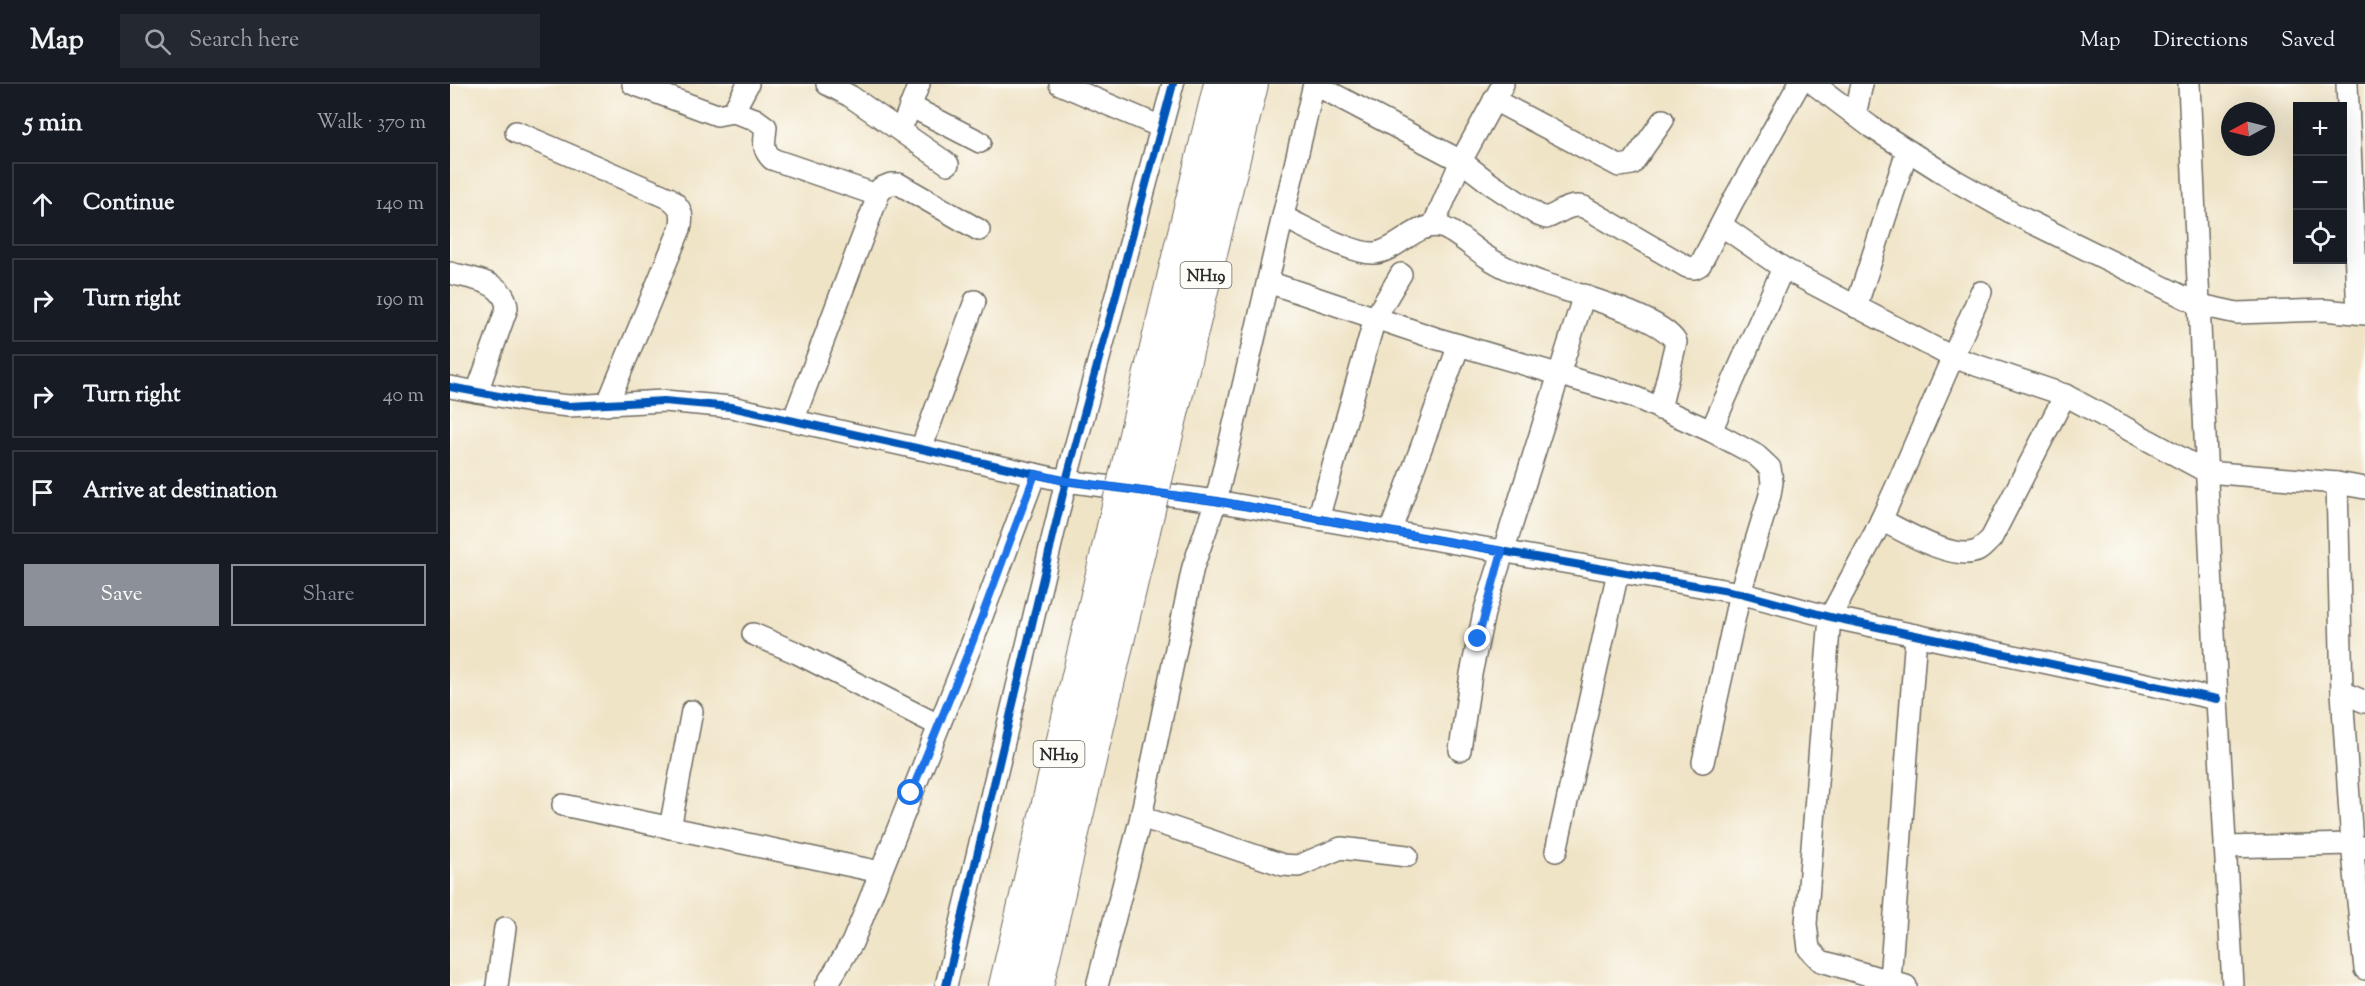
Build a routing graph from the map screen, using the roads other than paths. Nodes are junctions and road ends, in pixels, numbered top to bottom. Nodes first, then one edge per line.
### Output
1 (633, 84) edge
2 (748, 84) edge
3 (827, 84) edge
4 (919, 84) edge
5 (1060, 84) edge
6 (1173, 84) edge
7 (1220, 84) edge
8 (1252, 84) edge
9 (1314, 84) edge
10 (1799, 84) edge
11 (1814, 84) edge
12 (1862, 84) edge
13 (2189, 84) edge
14 (2347, 84) edge
15 (1499, 92) edge
16 (910, 106) junction
17 (733, 112) junction
18 (1855, 115) junction
19 (1663, 120) dead end
20 (1161, 127) junction
21 (516, 132) dead end
22 (900, 132) junction
23 (980, 142) dead end
24 (1907, 151) junction
25 (1461, 161) junction
26 (948, 164) dead end
27 (877, 195) junction
28 (1283, 217) junction
29 (1720, 225) junction
30 (1432, 226) junction
31 (979, 230) dead end
32 (1783, 268) junction
33 (450, 273) edge
34 (1401, 274) dead end
35 (1268, 282) junction
36 (1981, 292) dead end
37 (1584, 295) junction
38 (975, 300) dead end
39 (2200, 305) junction
40 (1856, 307) junction
41 (2362, 313) edge
42 (1375, 318) junction
43 (1459, 345) junction
44 (1952, 357) junction
45 (1560, 374) junction
46 (450, 387) edge
47 (477, 392) junction
48 (2065, 395) junction
49 (607, 405) junction
50 (1660, 409) junction
51 (794, 421) junction
52 (1711, 431) junction
53 (921, 449) junction
54 (2207, 472) junction
55 (1035, 474) junction
56 (1066, 481) junction
57 (2337, 483) junction
58 (2365, 488) edge
59 (1216, 501) junction
60 (1318, 519) junction
61 (1881, 520) junction
62 (1390, 532) junction
63 (1502, 551) junction
64 (1618, 572) junction
65 (1740, 593) junction
66 (1830, 617) junction
67 (753, 634) dead end
68 (1916, 635) junction
69 (2342, 692) junction
70 (2217, 699) junction
71 (2365, 702) edge
72 (692, 711) dead end
73 (938, 725) junction
74 (1460, 750) dead end
75 (1703, 762) dead end
76 (562, 805) dead end
77 (1141, 817) junction
78 (670, 828) junction
79 (2359, 846) edge
80 (2225, 847) junction
81 (1556, 852) dead end
82 (1407, 856) dead end
83 (880, 872) junction
84 (505, 928) dead end
85 (2365, 969) edge
86 (1898, 983) edge
87 (497, 986) edge
88 (826, 986) edge
89 (946, 986) edge
90 (1005, 986) edge
91 (1037, 986) edge
92 (1097, 986) edge
93 (2233, 986) edge

1 - 17 street
2 - 17 street
3 - 22 street
4 - 16 street
5 - 20 street
6 - 20 street
7 - 90 highway, NH19, bridge
8 - 91 highway, NH19, bridge
9 - 25 street
9 - 28 street
10 - 29 street
11 - 18 street
12 - 18 street
13 - 39 street
14 - 41 street
15 - 19 street
15 - 25 street
16 - 22 street
16 - 23 street
17 - 27 street
18 - 24 street
20 - 56 street
21 - 49 street
22 - 26 street
24 - 39 street
24 - 40 street
25 - 29 street
25 - 30 street
27 - 31 street
27 - 51 street
28 - 30 street
28 - 35 street
29 - 32 street
30 - 37 street
32 - 40 street
32 - 52 street
33 - 47 street
34 - 42 street
35 - 42 street
35 - 59 street
36 - 44 street
37 - 45 street
37 - 50 street
38 - 53 street
39 - 41 street
39 - 54 street
40 - 44 street
42 - 43 street
42 - 60 street
43 - 45 street
43 - 62 street
44 - 48 street
44 - 61 street
45 - 50 street
45 - 63 street
46 - 47 street
47 - 49 street
48 - 54 street
48 - 61 street
49 - 51 street
50 - 52 street
51 - 53 street
52 - 65 street
53 - 55 street
54 - 57 street
54 - 70 street
55 - 56 street
55 - 73 street
56 - 59 street
56 - 89 street
57 - 58 street
57 - 69 street
59 - 60 street
59 - 77 street
60 - 62 street
61 - 66 street
62 - 63 street
63 - 64 street
63 - 74 street
64 - 65 street
64 - 81 street
65 - 66 street
65 - 75 street
66 - 68 street
66 - 86 street
67 - 73 street
68 - 70 street
68 - 86 street
69 - 71 street
69 - 79 street
70 - 80 street
72 - 78 street
73 - 83 street
76 - 78 street
77 - 82 street
77 - 92 street
78 - 83 street
79 - 80 street
79 - 85 street
80 - 93 street
83 - 88 street
84 - 87 street

